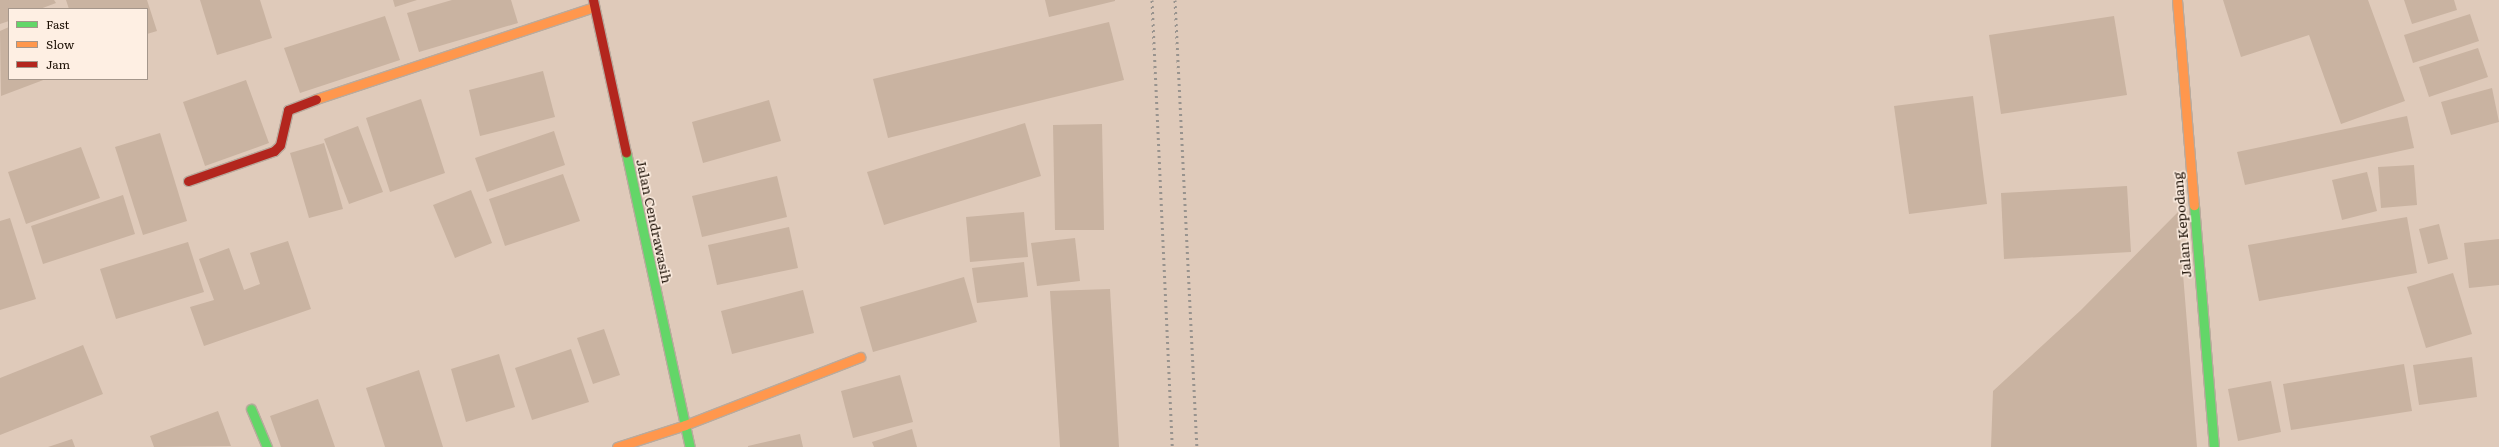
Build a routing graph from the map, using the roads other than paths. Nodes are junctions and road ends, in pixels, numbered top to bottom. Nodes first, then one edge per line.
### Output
1 (2177, 0) edge
2 (593, 4) edge
3 (188, 181) dead end
4 (860, 357) dead end
5 (251, 409) dead end
6 (685, 425) junction
7 (267, 447) edge
8 (617, 447) edge
9 (690, 447) edge
10 (2214, 447) edge

1 - 10 street, Jalan Kepodang
2 - 3 street
2 - 6 street, Jalan Cendrawasih
4 - 6 street
5 - 7 street
6 - 8 street
6 - 9 street, Jalan Cendrawasih

